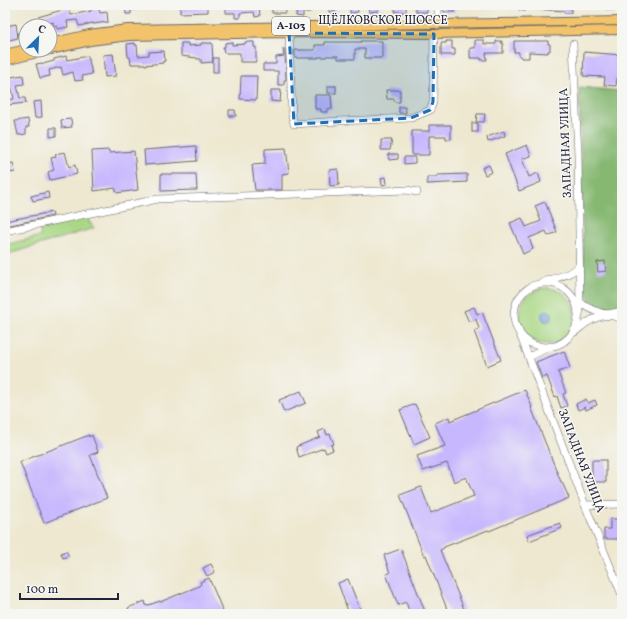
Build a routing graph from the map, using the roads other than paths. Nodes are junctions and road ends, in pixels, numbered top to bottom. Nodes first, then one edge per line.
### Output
1 (438, 5) edge
2 (622, 21) edge
3 (438, 25) junction
4 (622, 30) edge
5 (289, 33) junction
6 (434, 34) junction
7 (58, 41) edge
8 (573, 44) dead end
9 (58, 48) edge
10 (18, 51) edge
11 (5, 54) edge
12 (18, 58) edge
13 (5, 61) edge
14 (417, 192) dead end
15 (5, 231) edge
16 (579, 265) junction
17 (539, 284) junction
18 (573, 298) junction
19 (580, 303) junction
20 (622, 310) edge
21 (622, 318) edge
22 (578, 320) junction
23 (518, 329) junction
24 (570, 336) junction
25 (552, 346) junction
26 (529, 357) junction
27 (622, 504) edge
28 (586, 505) junction
29 (622, 595) edge

1 - 3 street
2 - 3 main road, ЩЁЛКОВСКОЕ ШОССЕ / А-103
3 - 7 main road, ЩЁЛКОВСКОЕ ШОССЕ / А-103
4 - 6 main road, ЩЁЛКОВСКОЕ ШОССЕ / А-103
5 - 6 main road, ЩЁЛКОВСКОЕ ШОССЕ / А-103
5 - 6 street
5 - 9 main road, ЩЁЛКОВСКОЕ ШОССЕ / А-103
8 - 16 street, ЗАПАДНАЯ УЛИЦА
10 - 11 main road
12 - 13 main road, ЩЁЛКОВСКОЕ ШОССЕ / А-103
14 - 15 street
16 - 17 street
16 - 19 street, ЗАПАДНАЯ УЛИЦА
17 - 18 street
17 - 23 street
18 - 19 street
18 - 22 street
19 - 20 street
19 - 22 street, ЗАПАДНАЯ УЛИЦА
21 - 24 street
22 - 24 street
23 - 25 street
23 - 26 street, ЗАПАДНАЯ УЛИЦА
24 - 25 street
25 - 26 street
26 - 28 street, ЗАПАДНАЯ УЛИЦА
27 - 28 street
28 - 29 street, ЗАПАДНАЯ УЛИЦА

